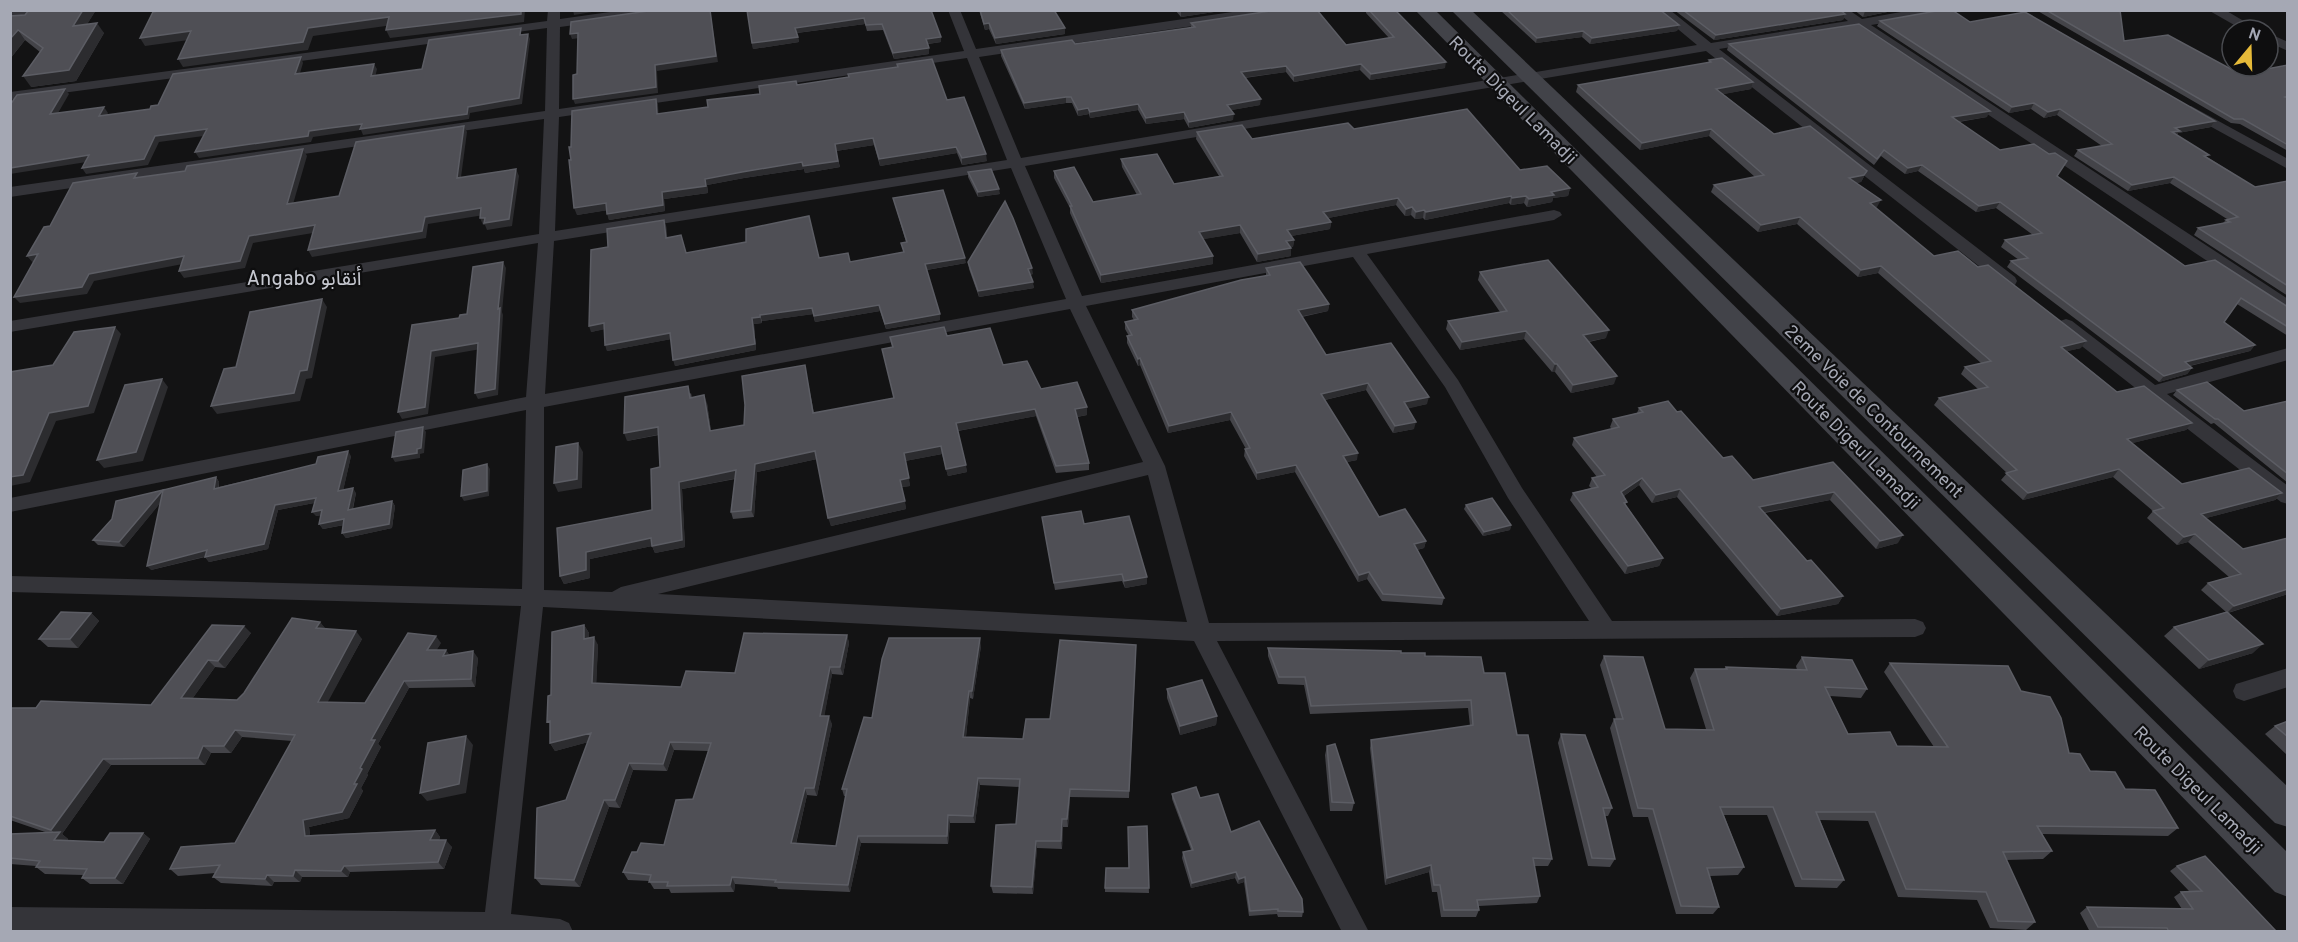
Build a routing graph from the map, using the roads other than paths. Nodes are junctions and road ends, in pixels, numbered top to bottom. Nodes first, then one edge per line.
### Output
1 (51, 10) edge
2 (656, 10) edge
3 (954, 10) edge
4 (1276, 10) edge
5 (1424, 10) edge
6 (1460, 10) edge
7 (1661, 10) edge
8 (1840, 10) edge
9 (1939, 10) edge
10 (2214, 10) edge
11 (10, 15) edge
12 (554, 17) edge
13 (2230, 18) edge
14 (1858, 23) junction
15 (1708, 48) junction
16 (972, 53) junction
17 (1527, 76) junction
18 (1496, 83) junction
19 (10, 96) edge
20 (2174, 100) edge
21 (552, 113) junction
22 (1016, 163) junction
23 (2288, 165) edge
24 (10, 192) edge
25 (1554, 215) dead end
26 (547, 237) junction
27 (1356, 250) junction
28 (2020, 290) edge
29 (1077, 303) junction
30 (2288, 307) edge
31 (2058, 319) edge
32 (10, 327) edge
33 (2288, 354) edge
34 (2152, 392) junction
35 (535, 402) junction
36 (1155, 466) junction
37 (2288, 497) edge
38 (10, 505) edge
39 (10, 584) edge
40 (533, 598) junction
41 (601, 600) junction
42 (1605, 628) junction
43 (1915, 628) dead end
44 (1201, 632) junction
45 (2288, 677) edge
46 (2244, 692) dead end
47 (2288, 811) edge
48 (2288, 879) edge
49 (10, 920) edge
50 (497, 925) junction
51 (435, 928) edge
52 (561, 932) edge
53 (1356, 932) edge

1 - 11 street
2 - 12 street
3 - 16 street
4 - 16 street
5 - 18 main road, Route Digeul Lamadji
6 - 17 main road, 2eme Voie de Contournement
7 - 15 street
8 - 14 street
9 - 14 street
10 - 13 street
12 - 19 street
12 - 21 street
14 - 15 street
14 - 30 street
15 - 17 street
15 - 28 street
16 - 21 street
16 - 22 street
17 - 18 street
17 - 47 main road, 2eme Voie de Contournement
18 - 22 street
18 - 48 main road, Route Digeul Lamadji
20 - 23 street
21 - 24 street
21 - 26 street
22 - 26 street
22 - 29 street
25 - 27 street
26 - 32 street
26 - 35 street
27 - 29 street
27 - 42 street
29 - 35 street
29 - 36 street
31 - 34 street
33 - 34 street
34 - 37 street
35 - 38 street
35 - 40 street
36 - 41 street
36 - 44 street
39 - 40 street
40 - 41 street
40 - 50 street
41 - 44 street
42 - 43 street
42 - 44 street
44 - 53 street
45 - 46 street
49 - 51 street
50 - 51 street
50 - 52 street

